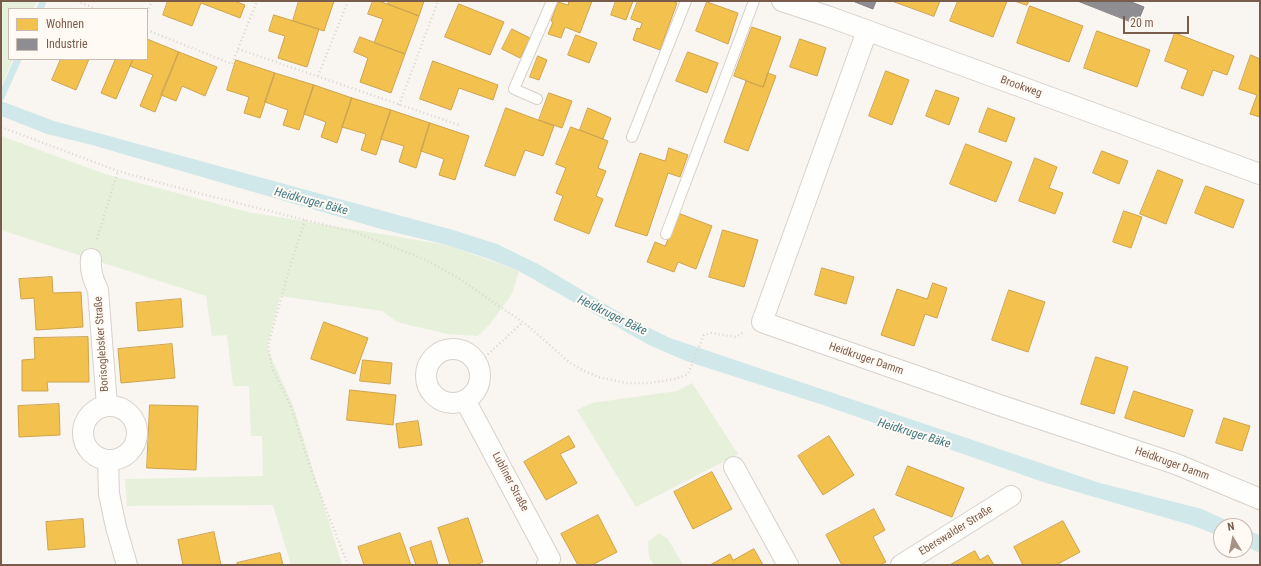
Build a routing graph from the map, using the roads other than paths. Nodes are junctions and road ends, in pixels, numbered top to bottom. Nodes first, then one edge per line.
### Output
1 (552, 1) edge
2 (686, 1) edge
3 (754, 1) edge
4 (782, 1) edge
5 (867, 31) junction
6 (537, 99) dead end
7 (632, 137) dead end
8 (1260, 174) edge
9 (666, 234) dead end
10 (91, 259) road end
11 (466, 400) junction
12 (107, 406) junction
13 (108, 460) junction
14 (734, 467) dead end
15 (1011, 496) dead end
16 (1260, 499) edge
17 (127, 565) edge
18 (547, 565) edge
19 (788, 565) edge
20 (900, 565) edge

1 - 6 lane
2 - 7 lane
3 - 9 lane
4 - 5 street, Brookweg
5 - 8 street, Brookweg
5 - 16 street, Heidkruger Damm
10 - 12 street, Borisoglebsker Straße
11 - 11 street
11 - 18 street, Lubliner Straße
12 - 13 street, Borisoglebsker Straße
12 - 13 street, Borisoglebsker Straße
13 - 17 street
14 - 19 street
15 - 20 street, Eberswalder Straße

